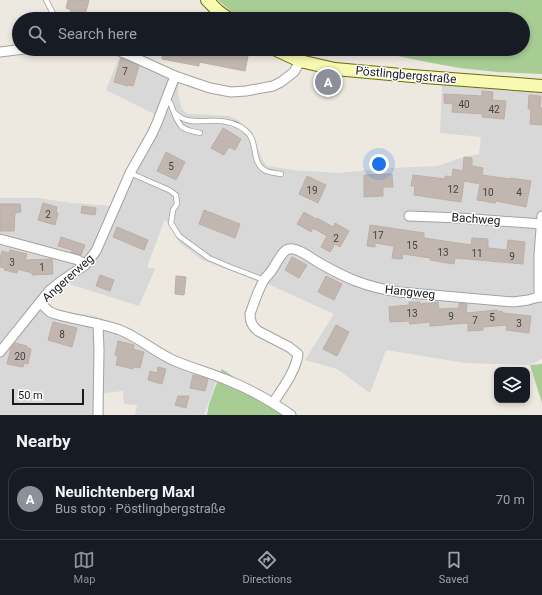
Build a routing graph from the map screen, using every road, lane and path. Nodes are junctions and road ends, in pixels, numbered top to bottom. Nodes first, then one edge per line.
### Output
1 (46, 0) edge
2 (207, 0) edge
3 (52, 12) edge
4 (219, 12) edge
5 (12, 50) edge
6 (0, 52) edge
7 (131, 56) edge
8 (289, 56) edge
9 (300, 61) junction
10 (175, 76) junction
11 (542, 86) edge
12 (166, 99) junction
13 (174, 111) junction
14 (200, 133) dead end
15 (130, 173) junction
16 (281, 174) dead end
17 (409, 216) dead end
18 (542, 221) edge
19 (0, 239) edge
20 (85, 265) junction
21 (264, 280) junction
22 (541, 297) edge
23 (40, 302) junction
24 (98, 324) junction
25 (0, 352) edge
26 (273, 403) junction
27 (98, 415) edge
28 (291, 415) edge

1 - 3 lane
2 - 4 main road
5 - 6 street
7 - 10 street
8 - 9 main road, Pöstlingbergstraße
9 - 10 street
9 - 11 main road, Pöstlingbergstraße
10 - 12 street, Angererweg
12 - 13 lane
12 - 15 street, Angererweg
13 - 14 lane
13 - 16 lane
15 - 20 street, Angererweg
15 - 21 lane
17 - 18 street, Bachweg
18 - 22 street
19 - 20 street
20 - 23 street, Angererweg
21 - 22 street, Hangweg
21 - 26 street
23 - 24 street, Angererweg
23 - 25 street
24 - 26 street, Angererweg
24 - 27 street
26 - 28 street, Angererweg

